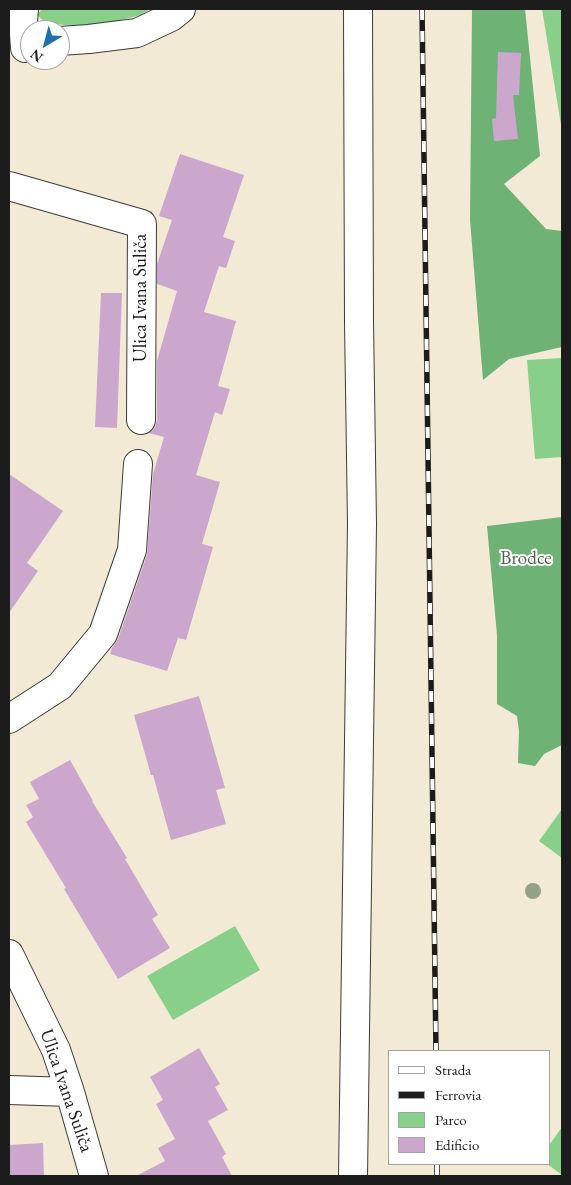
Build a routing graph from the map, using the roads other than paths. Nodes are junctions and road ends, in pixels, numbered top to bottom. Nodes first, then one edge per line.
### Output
1 (181, 9) edge
2 (358, 9) edge
3 (70, 40) edge
4 (9, 186) edge
5 (141, 420) dead end
6 (138, 464) dead end
7 (9, 719) edge
8 (9, 954) edge
9 (9, 1090) edge
10 (70, 1092) junction
11 (94, 1176) edge
12 (353, 1176) edge

1 - 3 main road
2 - 12 main road
4 - 5 main road, Ulica Ivana Suliča
6 - 7 main road
8 - 10 main road, Ulica Ivana Suliča
9 - 10 main road
10 - 11 main road, Ulica Ivana Suliča

